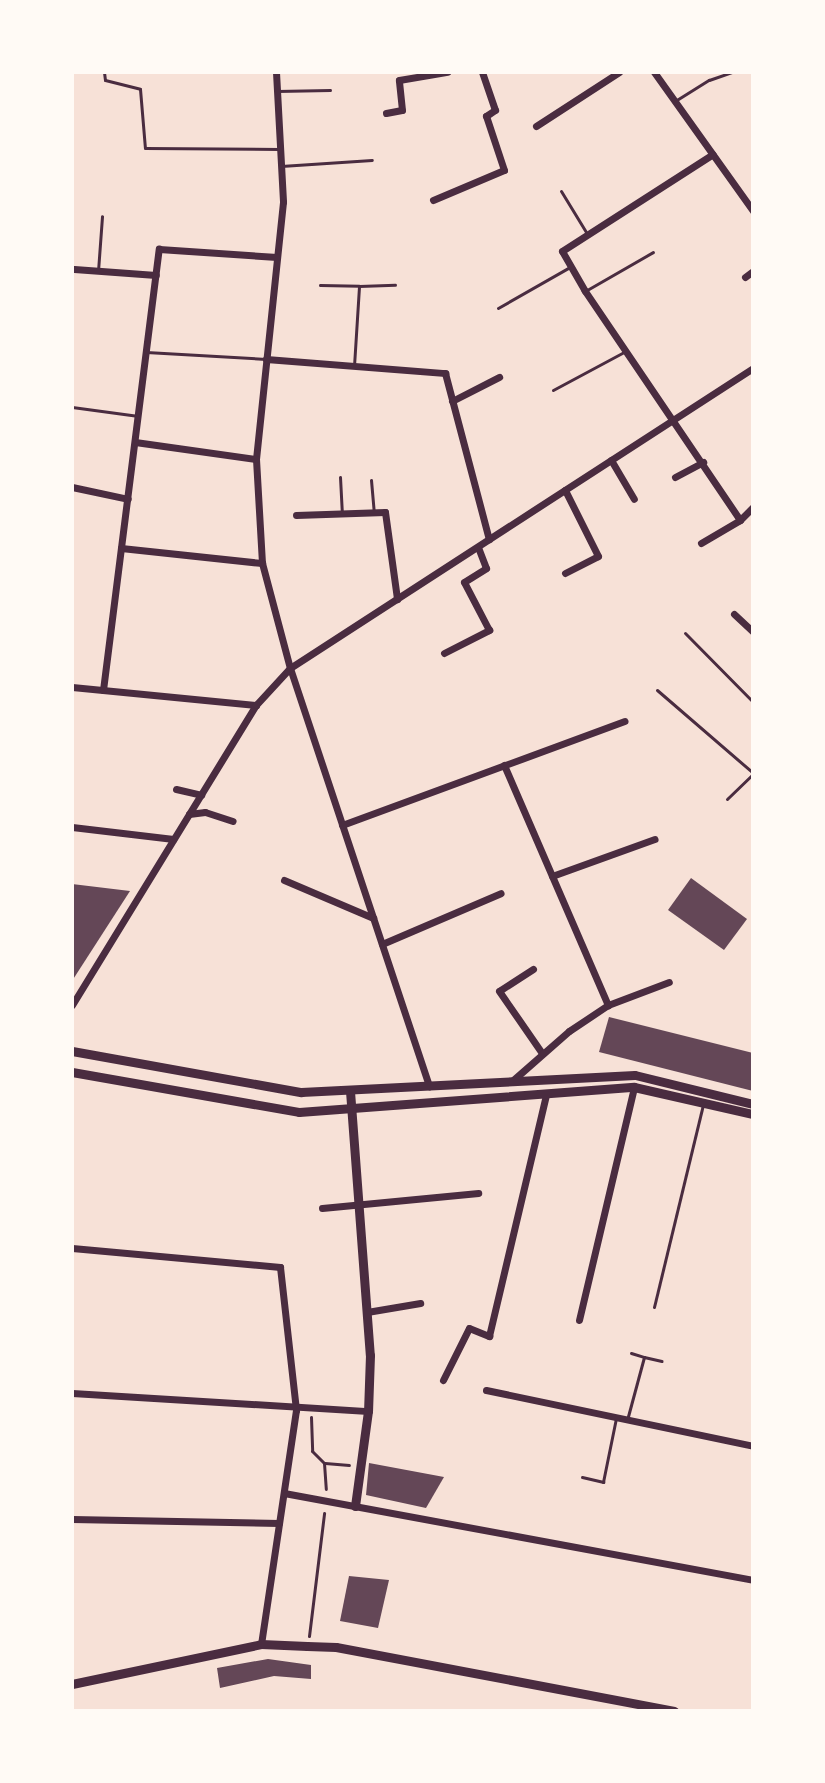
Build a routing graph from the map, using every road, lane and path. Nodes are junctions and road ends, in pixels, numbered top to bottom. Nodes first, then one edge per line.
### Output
1 (104, 72) edge
2 (276, 72) edge
3 (447, 72) edge
4 (482, 72) edge
5 (619, 72) edge
6 (654, 72) edge
7 (732, 72) edge
8 (330, 90) dead end
9 (277, 91) junction
10 (675, 101) junction
11 (386, 113) dead end
12 (536, 126) dead end
13 (280, 149) junction
14 (713, 154) junction
15 (372, 160) dead end
16 (281, 166) junction
17 (561, 191) dead end
18 (433, 200) dead end
19 (753, 211) edge
20 (102, 216) dead end
21 (587, 232) junction
22 (653, 252) dead end
23 (277, 257) junction
24 (570, 267) junction
25 (74, 269) edge
26 (98, 271) junction
27 (753, 271) edge
28 (156, 275) junction
29 (745, 277) dead end
30 (320, 285) dead end
31 (395, 285) dead end
32 (359, 286) junction
33 (585, 291) junction
34 (498, 308) dead end
35 (627, 350) junction
36 (146, 352) junction
37 (266, 359) junction
38 (354, 366) junction
39 (753, 368) edge
40 (499, 377) dead end
41 (553, 390) dead end
42 (452, 401) junction
43 (72, 407) edge
44 (138, 416) junction
45 (673, 420) junction
46 (135, 442) junction
47 (256, 459) junction
48 (611, 460) junction
49 (703, 462) junction
50 (340, 477) dead end
51 (675, 477) dead end
52 (371, 480) dead end
53 (72, 487) edge
54 (565, 490) junction
55 (128, 499) junction
56 (634, 499) dead end
57 (753, 507) edge
58 (374, 512) junction
59 (342, 513) junction
60 (296, 515) dead end
61 (740, 520) junction
62 (489, 539) junction
63 (701, 543) dead end
64 (478, 547) junction
65 (121, 548) junction
66 (262, 563) junction
67 (565, 573) dead end
68 (397, 599) junction
69 (734, 614) dead end
70 (753, 632) edge
71 (685, 633) dead end
72 (444, 653) dead end
73 (290, 668) junction
74 (72, 687) edge
75 (103, 690) junction
76 (657, 690) dead end
77 (753, 702) edge
78 (256, 705) junction
79 (624, 721) dead end
80 (504, 765) junction
81 (753, 774) edge
82 (176, 789) dead end
83 (201, 795) junction
84 (727, 799) dead end
85 (189, 814) junction
86 (233, 821) dead end
87 (342, 825) junction
88 (72, 827) edge
89 (173, 839) junction
90 (655, 839) dead end
91 (552, 876) junction
92 (284, 880) dead end
93 (501, 893) dead end
94 (373, 918) junction
95 (382, 944) junction
96 (533, 969) dead end
97 (669, 982) dead end
98 (72, 1005) edge
99 (608, 1005) junction
100 (72, 1051) edge
101 (542, 1053) junction
102 (72, 1072) edge
103 (512, 1081) junction
104 (429, 1086) junction
105 (634, 1087) junction
106 (350, 1091) junction
107 (546, 1095) junction
108 (704, 1102) junction
109 (753, 1104) edge
110 (352, 1109) junction
111 (753, 1114) edge
112 (478, 1193) dead end
113 (359, 1205) junction
114 (322, 1208) dead end
115 (72, 1248) edge
116 (420, 1303) dead end
117 (654, 1307) dead end
118 (367, 1312) junction
119 (579, 1320) dead end
120 (631, 1353) dead end
121 (644, 1357) junction
122 (662, 1361) dead end
123 (443, 1380) dead end
124 (486, 1390) dead end
125 (72, 1393) edge
126 (296, 1410) junction
127 (310, 1410) junction
128 (368, 1411) junction
129 (616, 1418) junction
130 (627, 1420) junction
131 (753, 1446) edge
132 (324, 1463) junction
133 (361, 1466) junction
134 (582, 1477) dead end
135 (284, 1493) junction
136 (325, 1501) junction
137 (355, 1506) junction
138 (72, 1519) edge
139 (279, 1523) junction
140 (753, 1580) edge
141 (261, 1644) junction
142 (307, 1646) junction
143 (72, 1684) edge
144 (674, 1711) edge

1 - 13 lane
2 - 9 street
3 - 11 street
4 - 18 street
5 - 12 street
6 - 10 street
7 - 10 lane
8 - 9 lane
9 - 13 street
10 - 14 street
13 - 16 street
14 - 19 street
14 - 21 street
15 - 16 lane
16 - 23 street
17 - 21 lane
20 - 26 lane
21 - 24 street
22 - 33 lane
23 - 28 street
23 - 37 street
24 - 33 street
24 - 34 lane
25 - 26 street
26 - 28 street
27 - 29 street
28 - 36 street
30 - 32 lane
31 - 32 lane
32 - 38 lane
33 - 35 street
35 - 41 lane
35 - 45 street
36 - 37 lane
36 - 44 street
37 - 38 street
37 - 47 street
38 - 42 street
39 - 45 street
40 - 42 street
42 - 62 street
43 - 44 lane
44 - 46 street
45 - 48 street
45 - 49 street
46 - 47 street
46 - 55 street
47 - 66 street
48 - 54 street
48 - 56 street
49 - 51 street
49 - 61 street
50 - 59 lane
52 - 58 lane
53 - 55 street
54 - 62 street
54 - 67 street
55 - 65 street
57 - 61 street
58 - 59 street
58 - 68 street
59 - 60 street
61 - 63 street
62 - 64 street
64 - 68 street
64 - 72 street
65 - 66 street
65 - 75 street
66 - 73 street
68 - 73 street
69 - 70 street
71 - 77 path
73 - 78 street
73 - 87 street
74 - 75 street
75 - 78 street
76 - 81 lane
78 - 83 street
79 - 80 street
80 - 87 street
80 - 91 street
81 - 84 lane
82 - 83 street
83 - 85 street
85 - 86 street
85 - 89 street
87 - 94 street
88 - 89 street
89 - 98 street
90 - 91 street
91 - 99 street
92 - 94 street
93 - 95 street
94 - 95 street
95 - 104 street
96 - 101 street
97 - 99 street
99 - 101 street
100 - 106 street
101 - 103 street
102 - 110 street
103 - 104 street
103 - 109 street
104 - 106 street
105 - 107 street
105 - 108 street
105 - 119 street
106 - 110 street
107 - 110 street
107 - 123 street
108 - 111 street
108 - 117 lane
110 - 113 street
112 - 113 street
113 - 114 street
113 - 118 street
115 - 126 street
116 - 118 street
118 - 128 street
120 - 121 lane
121 - 122 lane
121 - 130 lane
124 - 129 street
125 - 126 street
126 - 127 street
126 - 135 street
127 - 128 street
127 - 132 path
128 - 133 street
129 - 130 street
129 - 134 lane
130 - 131 street
132 - 133 path
132 - 136 path
133 - 137 street
135 - 136 street
135 - 139 street
136 - 137 street
136 - 142 path
137 - 140 street
138 - 139 street
139 - 141 street
141 - 142 street
141 - 143 street
142 - 144 street

